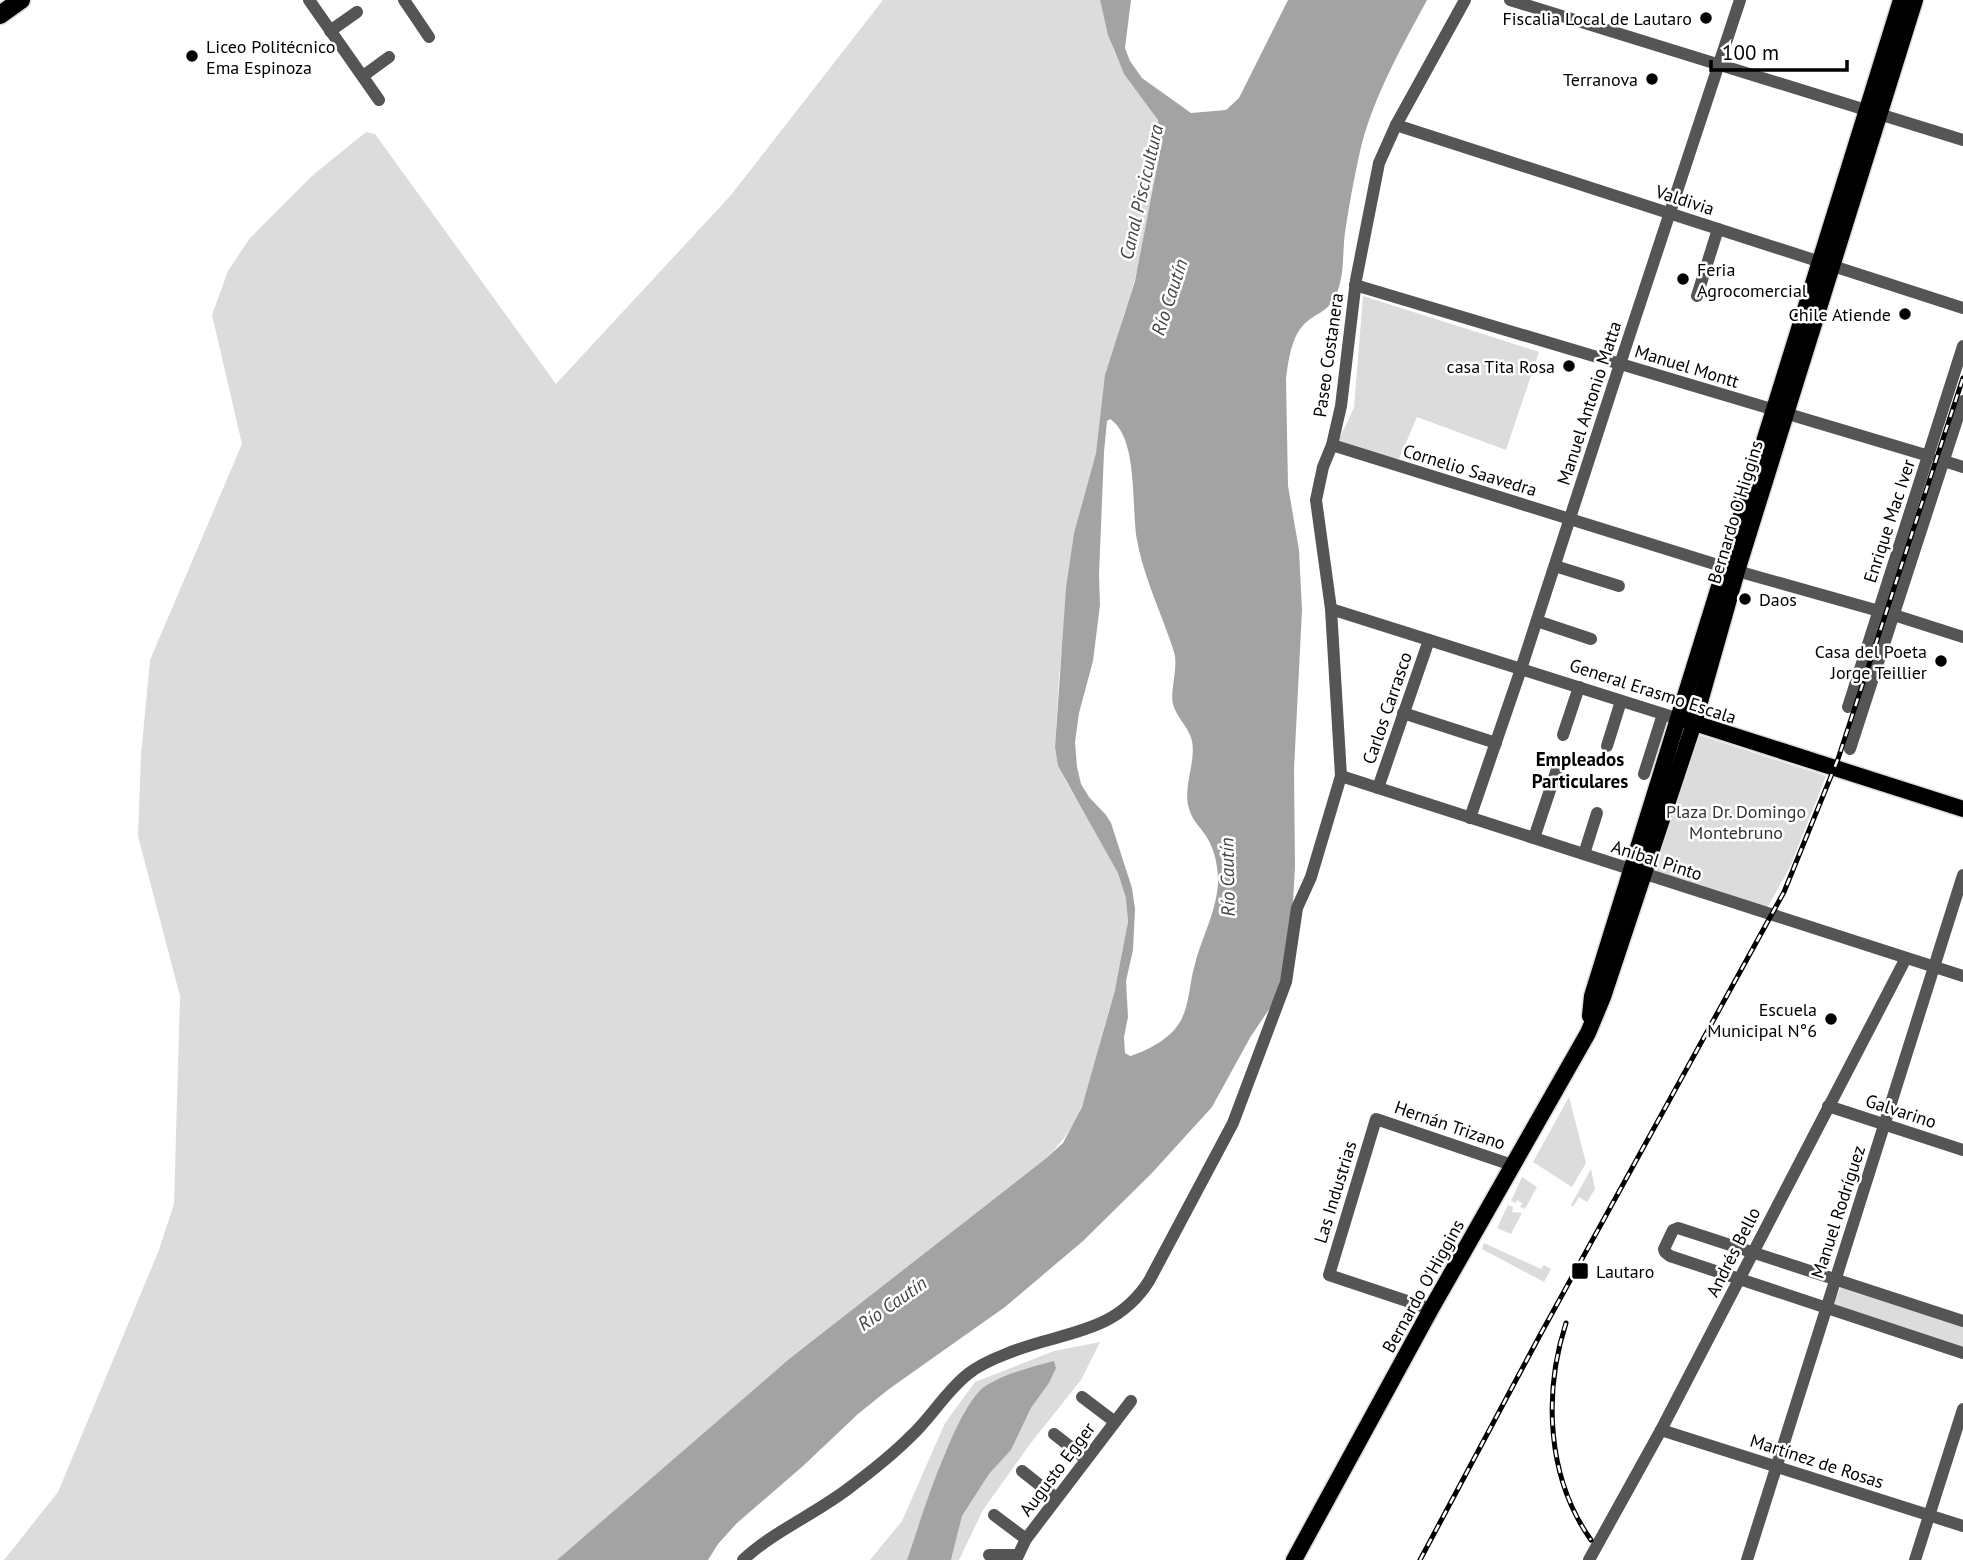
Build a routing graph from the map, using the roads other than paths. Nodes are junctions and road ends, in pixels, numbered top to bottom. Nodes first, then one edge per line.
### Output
1 (22, 0) edge
2 (309, 0) edge
3 (404, 0) edge
4 (1465, 0) edge
5 (1510, 0) edge
6 (1740, 0) edge
7 (1901, 0) edge
8 (1915, 0) edge
9 (357, 12) dead end
10 (1, 15) edge
11 (331, 31) junction
12 (429, 37) dead end
13 (389, 57) dead end
14 (1719, 65) junction
15 (363, 76) junction
16 (379, 100) dead end
17 (1873, 112) junction
18 (1396, 125) junction
19 (1963, 140) edge
20 (1670, 214) junction
21 (1718, 229) junction
22 (1826, 264) junction
23 (1355, 285) junction
24 (1697, 296) dead end
25 (1963, 308) edge
26 (1963, 346) edge
27 (1619, 364) junction
28 (1963, 401) edge
29 (1780, 411) junction
30 (1332, 445) junction
31 (1929, 456) junction
32 (1944, 461) junction
33 (1963, 467) edge
34 (1570, 520) junction
35 (1555, 566) junction
36 (1732, 569) junction
37 (1619, 586) dead end
38 (1331, 609) junction
39 (1879, 611) junction
40 (1894, 615) junction
41 (1537, 621) junction
42 (1963, 636) edge
43 (1591, 639) dead end
44 (1429, 640) junction
45 (1521, 669) junction
46 (1579, 687) junction
47 (1622, 701) junction
48 (1848, 707) dead end
49 (1404, 713) junction
50 (1679, 719) junction
51 (1563, 735) dead end
52 (1496, 743) junction
53 (1607, 746) dead end
54 (1850, 749) dead end
55 (1559, 763) dead end
56 (1644, 774) dead end
57 (1341, 776) junction
58 (1378, 788) junction
59 (1963, 809) edge
60 (1597, 813) dead end
61 (1471, 818) junction
62 (1534, 838) junction
63 (1584, 855) junction
64 (1638, 872) junction
65 (1963, 875) edge
66 (1906, 958) junction
67 (1933, 967) junction
68 (1963, 976) edge
69 (1828, 1106) junction
70 (1376, 1119) joint
71 (1884, 1124) junction
72 (1963, 1150) edge
73 (1513, 1165) junction
74 (1752, 1252) junction
75 (1739, 1279) junction
76 (1835, 1279) junction
77 (1826, 1308) junction
78 (1431, 1309) junction
79 (1963, 1321) edge
80 (1963, 1353) edge
81 (1082, 1397) dead end
82 (1130, 1401) dead end
83 (1963, 1409) edge
84 (1115, 1422) junction
85 (1661, 1430) junction
86 (1054, 1434) dead end
87 (1086, 1459) junction
88 (1776, 1467) junction
89 (1023, 1471) dead end
90 (1056, 1498) junction
91 (994, 1515) dead end
92 (1929, 1515) junction
93 (1963, 1525) edge
94 (1026, 1539) junction
95 (989, 1555) dead end
96 (1017, 1557) edge
97 (743, 1560) edge
98 (1294, 1560) edge
99 (1589, 1560) edge
100 (1747, 1560) edge
101 (1915, 1560) edge

1 - 10 highway
2 - 11 street
3 - 12 street
4 - 18 street, Paseo Costanera
5 - 14 street
6 - 14 street, Manuel Antonio Matta
7 - 17 main road, Bernardo O'Higgins
8 - 17 main road, Bernardo O'Higgins
9 - 11 street
11 - 15 street
13 - 15 street
14 - 17 street
14 - 20 street, Manuel Antonio Matta
15 - 16 street
17 - 19 street
17 - 22 main road, Bernardo O'Higgins
18 - 20 street, Valdivia
18 - 23 street, Paseo Costanera
20 - 21 street, Valdivia
20 - 27 street, Manuel Antonio Matta
21 - 22 street, Valdivia
21 - 24 street
22 - 25 street, Valdivia
22 - 29 main road, Bernardo O'Higgins
23 - 27 street, Manuel Montt
23 - 30 street, Paseo Costanera
26 - 31 street, Enrique Mac Iver
27 - 29 street, Manuel Montt
27 - 34 street, Manuel Antonio Matta
28 - 32 street, Enrique Mac Iver
29 - 31 street, Manuel Montt
29 - 36 main road, Bernardo O'Higgins
30 - 34 street, Cornelio Saavedra
30 - 38 street, Paseo Costanera
31 - 39 street, Enrique Mac Iver
32 - 33 street
32 - 40 street, Enrique Mac Iver
34 - 35 street, Manuel Antonio Matta
34 - 36 street, Cornelio Saavedra
35 - 37 street
35 - 41 street, Manuel Antonio Matta
36 - 39 street, Cornelio Saavedra
36 - 50 main road, Bernardo O'Higgins
38 - 44 street, General Erasmo Escala
38 - 57 street, Paseo Costanera
39 - 48 street, Enrique Mac Iver
40 - 42 street
40 - 54 street, Enrique Mac Iver
41 - 43 street
41 - 45 street, Manuel Antonio Matta
44 - 45 street, General Erasmo Escala
44 - 49 street, Carlos Carrasco
45 - 46 street, General Erasmo Escala
45 - 52 street, Manuel Antonio Matta
46 - 47 street, General Erasmo Escala
46 - 51 street
47 - 50 street, General Erasmo Escala
47 - 53 street
49 - 52 street
49 - 58 street, Carlos Carrasco
50 - 56 street
50 - 59 main road, General Erasmo Escala
50 - 64 main road, Bernardo O'Higgins
52 - 61 street, Manuel Antonio Matta
55 - 62 street
57 - 58 street, Aníbal Pinto
57 - 97 street, Paseo Costanera
58 - 61 street, Aníbal Pinto
60 - 63 street
61 - 62 street, Aníbal Pinto
62 - 63 street, Aníbal Pinto
63 - 64 street, Aníbal Pinto
64 - 66 street, Aníbal Pinto
64 - 73 main road, Bernardo O'Higgins
65 - 67 street, Manuel Rodríguez
66 - 67 street, Aníbal Pinto
66 - 69 street, Andrés Bello
67 - 68 street, Aníbal Pinto
67 - 71 street, Manuel Rodríguez
69 - 71 street, Galvarino
69 - 74 street, Andrés Bello
70 - 73 street, Hernán Trizano
70 - 78 street, Las Industrias
71 - 72 street, Galvarino
71 - 76 street, Manuel Rodríguez
73 - 78 main road, Bernardo O'Higgins
74 - 75 street, Andrés Bello
74 - 75 street
74 - 76 street
75 - 77 street
75 - 85 street, Andrés Bello
76 - 77 street, Manuel Rodríguez
76 - 79 street
77 - 80 street
77 - 88 street, Manuel Rodríguez
78 - 98 main road, Bernardo O'Higgins
81 - 84 street
82 - 84 street, Augusto Egger
83 - 92 street
84 - 87 street, Augusto Egger
85 - 88 street, Martínez de Rosas
85 - 99 street, Andrés Bello
86 - 87 street
87 - 90 street, Augusto Egger
88 - 92 street, Martínez de Rosas
88 - 100 street, Manuel Rodríguez
89 - 90 street
90 - 94 street, Augusto Egger
91 - 94 street
92 - 93 street, Martínez de Rosas
92 - 101 street
94 - 96 street, Augusto Egger
95 - 96 street

